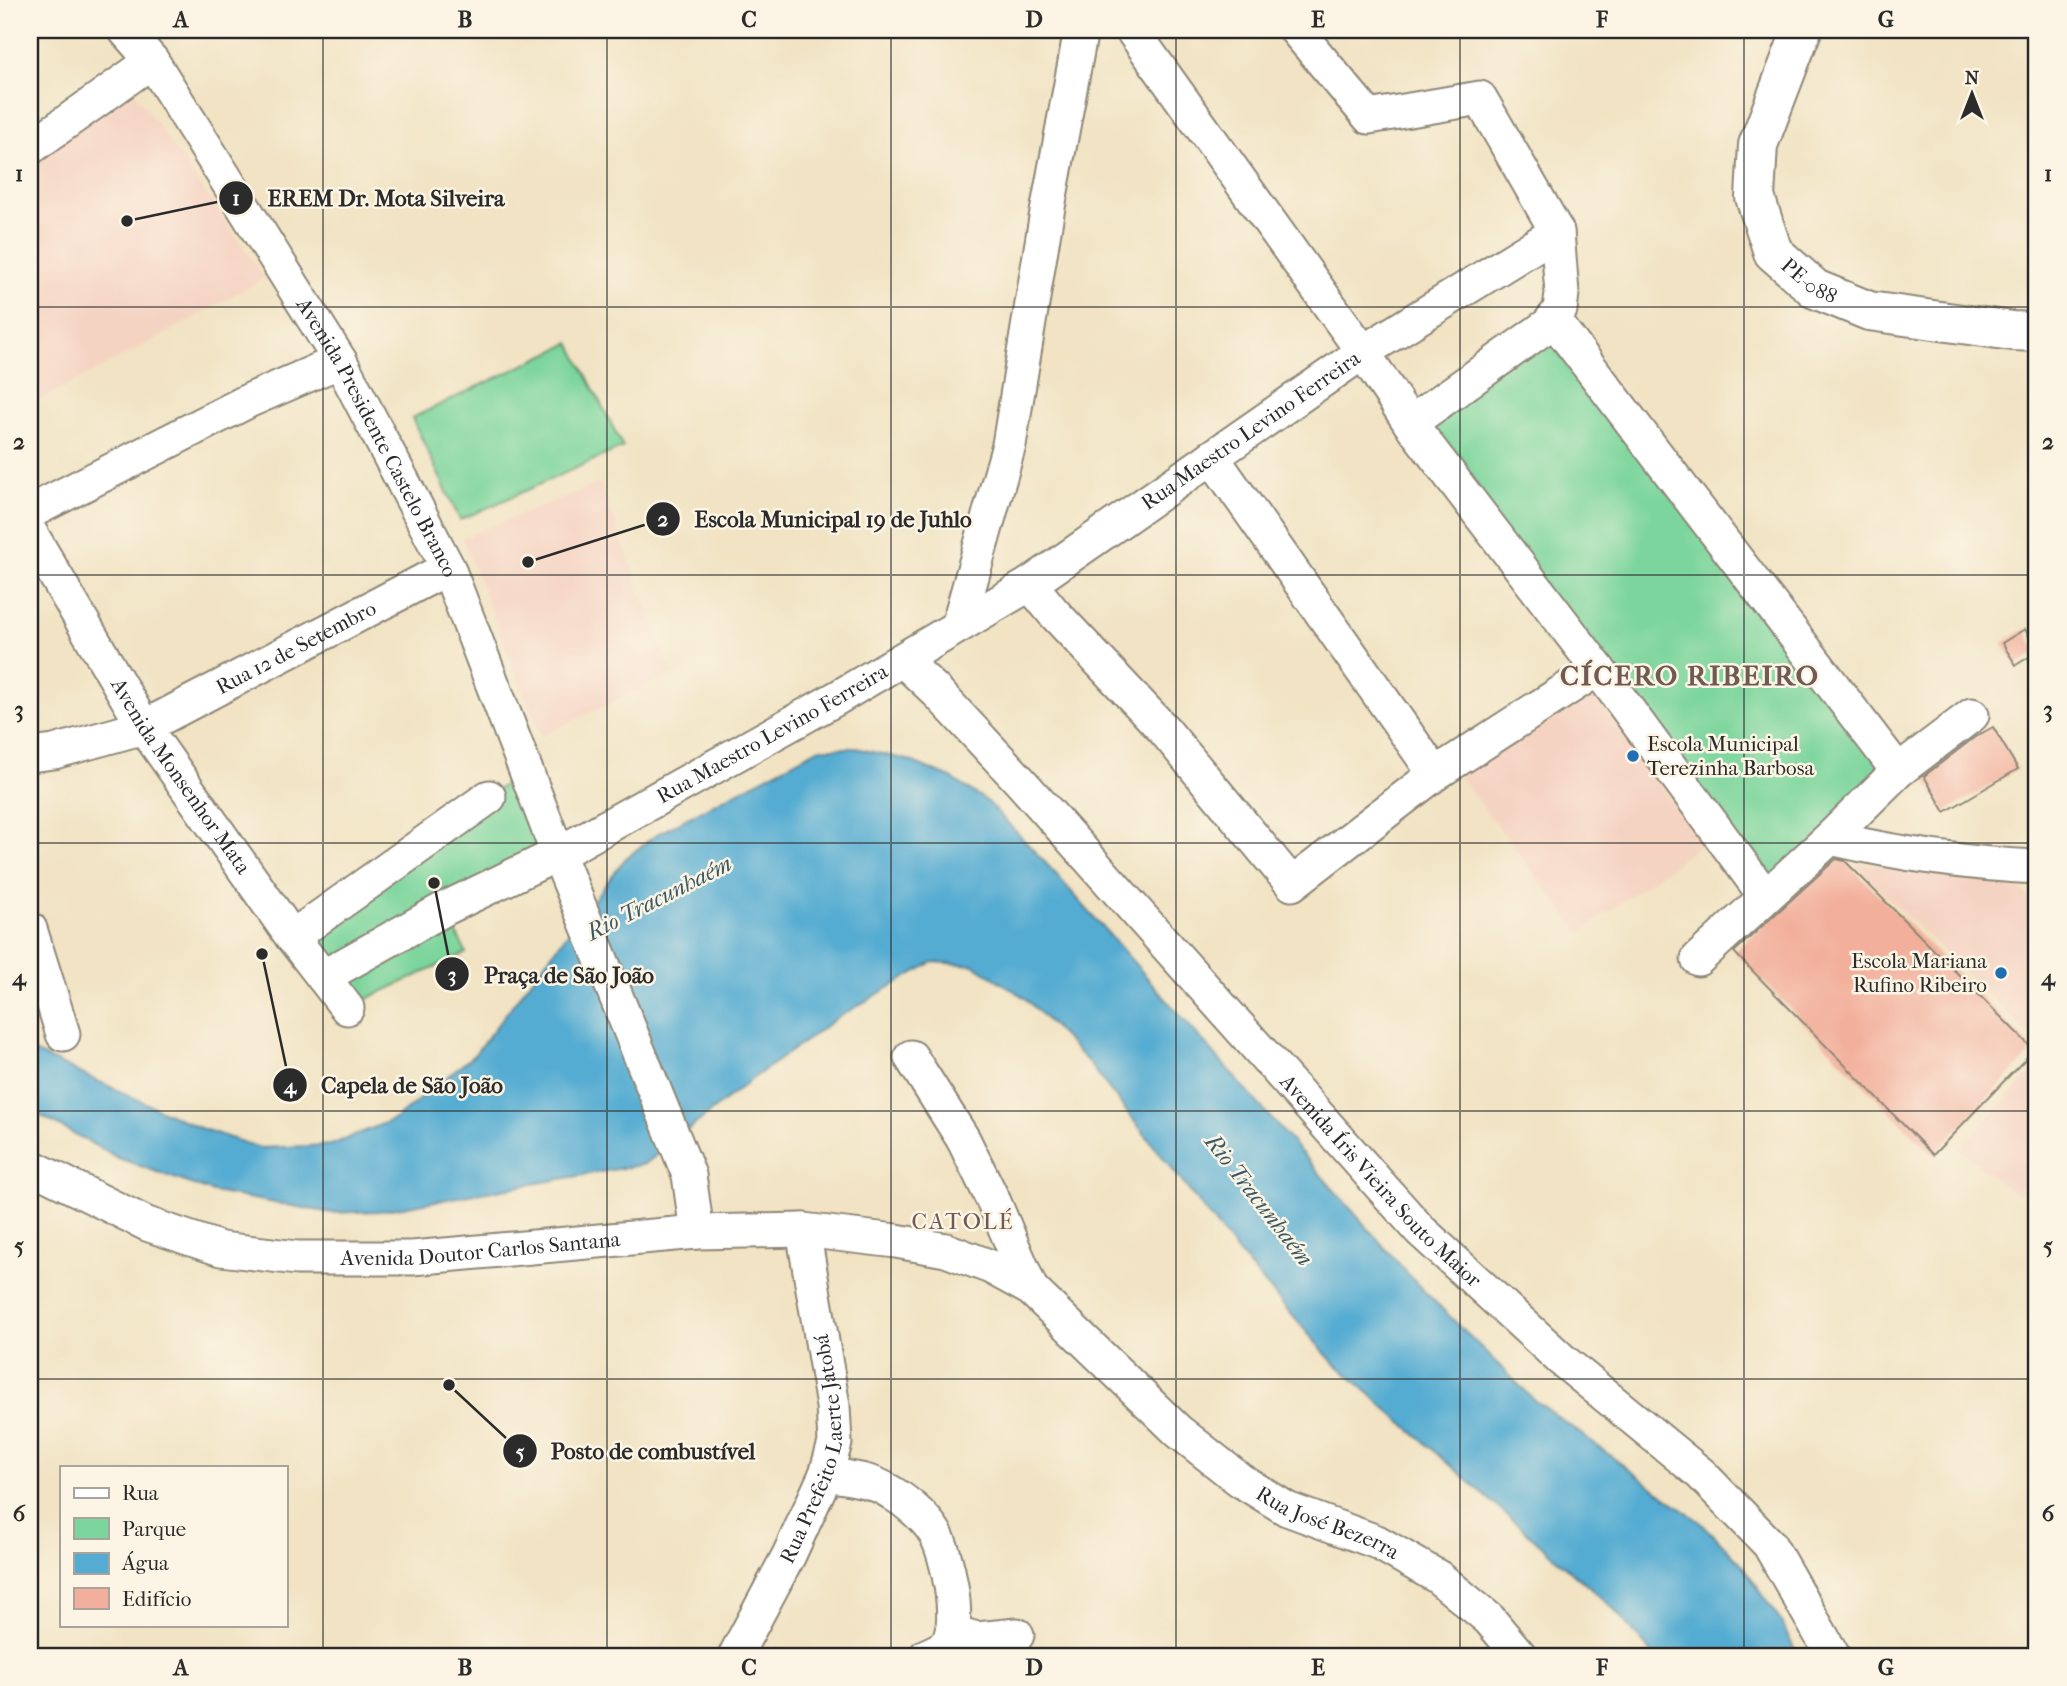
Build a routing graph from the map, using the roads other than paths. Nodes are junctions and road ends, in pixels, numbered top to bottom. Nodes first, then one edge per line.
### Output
1 (125, 30) edge
2 (1081, 30) edge
3 (1132, 30) edge
4 (1296, 30) edge
5 (1802, 30) edge
6 (152, 61) junction
7 (30, 148) edge
8 (1557, 232) junction
9 (1553, 319) junction
10 (2037, 332) edge
11 (1363, 352) junction
12 (340, 360) junction
13 (1410, 423) junction
14 (1212, 457) junction
15 (30, 512) edge
16 (30, 532) edge
17 (448, 568) junction
18 (1030, 584) junction
19 (958, 625) junction
20 (902, 660) junction
21 (1598, 669) junction
22 (1972, 715) dead end
23 (144, 727) junction
24 (30, 755) edge
25 (1898, 771) junction
26 (1435, 774) junction
27 (489, 797) dead end
28 (1830, 838) junction
29 (563, 865) junction
30 (2037, 867) edge
31 (1765, 896) junction
32 (30, 929) edge
33 (292, 937) junction
34 (1698, 959) dead end
35 (323, 977) junction
36 (347, 1008) dead end
37 (63, 1034) dead end
38 (911, 1057) dead end
39 (30, 1166) edge
40 (803, 1230) junction
41 (697, 1232) junction
42 (1031, 1289) junction
43 (825, 1474) junction
44 (952, 1632) junction
45 (1017, 1635) dead end
46 (735, 1656) edge
47 (926, 1656) edge
48 (1520, 1656) edge
49 (1833, 1656) edge

1 - 6 street, Avenida Presidente Castelo Branco
2 - 19 street
3 - 11 street
4 - 8 street
5 - 10 main road, PE-088
6 - 7 street
6 - 12 street, Avenida Presidente Castelo Branco
8 - 9 street
8 - 11 street
9 - 13 street
9 - 25 street
11 - 13 street, Rua Maestro Levino Ferreira
11 - 14 street, Rua Maestro Levino Ferreira
12 - 15 street
12 - 17 street, Avenida Presidente Castelo Branco
13 - 21 street, Rua Maestro Levino Ferreira
14 - 18 street, Rua Maestro Levino Ferreira
14 - 26 street
16 - 23 street, Avenida Monsenhor Mata
17 - 23 street, Rua 12 de Setembro
17 - 29 street, Avenida Presidente Castelo Branco
18 - 19 street, Rua Maestro Levino Ferreira
18 - 26 street
19 - 20 street, Rua Maestro Levino Ferreira
20 - 29 street, Rua Maestro Levino Ferreira
20 - 49 street, Avenida Íris Vieira Souto Maior
21 - 26 street
21 - 31 street, Rua Maestro Levino Ferreira
22 - 25 street
23 - 24 street, Rua 12 de Setembro
23 - 33 street, Avenida Monsenhor Mata
25 - 28 street
27 - 33 street
28 - 30 street
28 - 31 street
29 - 35 street, Rua Maestro Levino Ferreira
29 - 41 street, Avenida Presidente Castelo Branco
31 - 34 street
32 - 37 street
33 - 35 street, Avenida Monsenhor Mata
35 - 36 street, Avenida Monsenhor Mata
38 - 42 street
39 - 41 street, Avenida Doutor Carlos Santana
40 - 41 street, Avenida Doutor Carlos Santana
40 - 42 street, Avenida Doutor Carlos Santana
40 - 43 street, Rua Prefeito Laerte Jatobá
42 - 48 street, Rua José Bezerra
43 - 44 street
43 - 46 street, Rua Prefeito Laerte Jatobá
44 - 45 street
44 - 47 street

